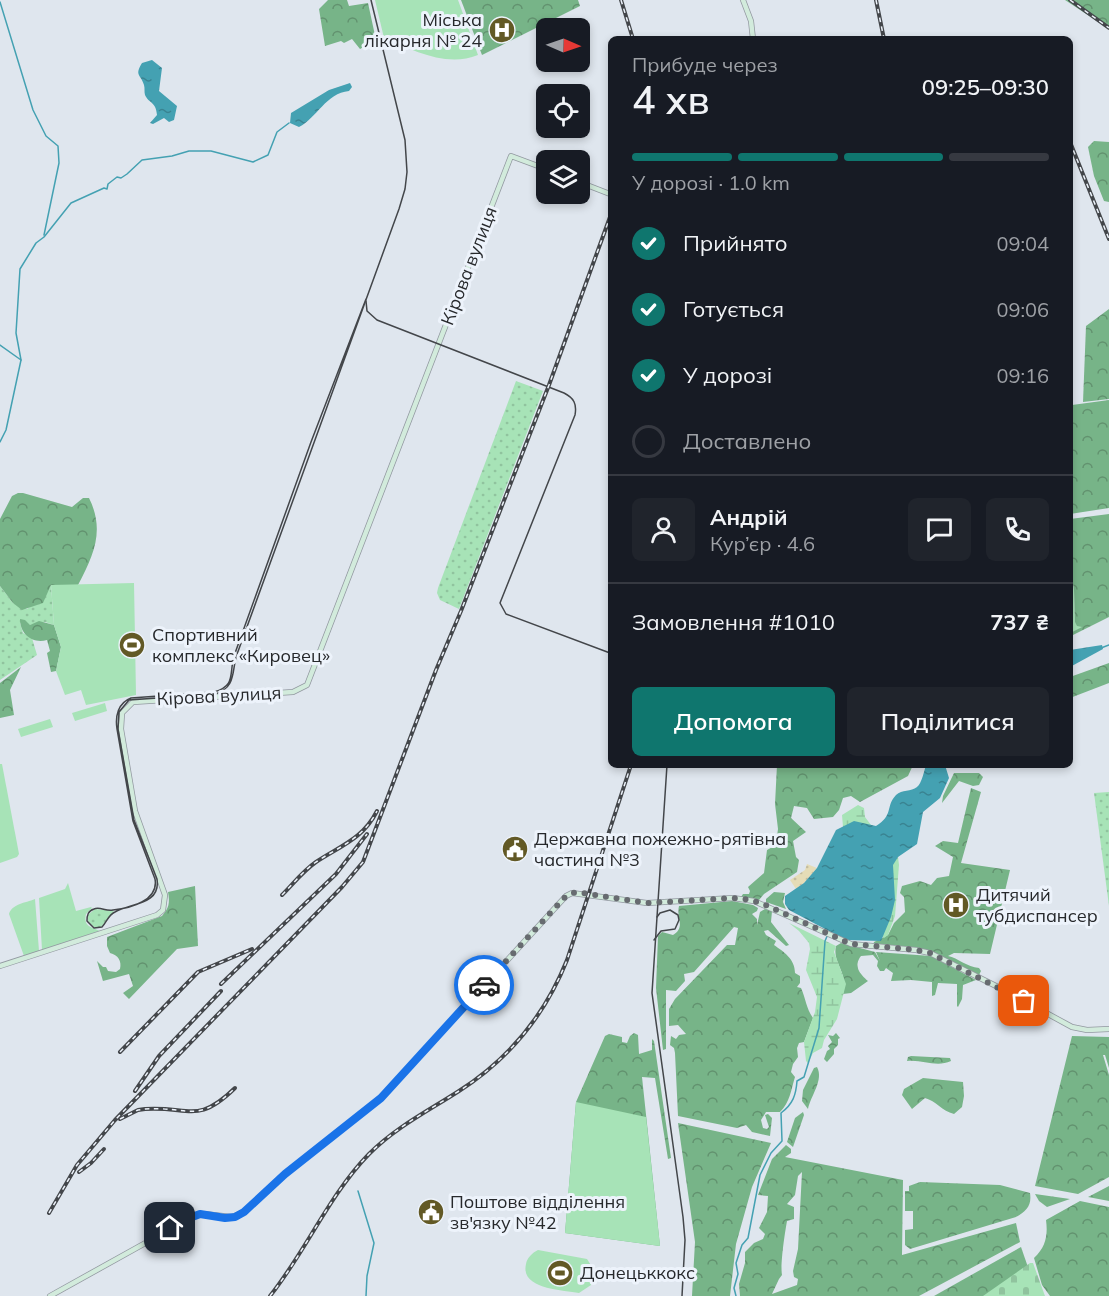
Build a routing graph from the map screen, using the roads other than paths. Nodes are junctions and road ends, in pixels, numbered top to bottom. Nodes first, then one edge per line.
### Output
1 (743, 0) edge
2 (753, 36) edge
3 (536, 166) edge
4 (590, 186) edge
5 (608, 193) edge
6 (0, 966) edge
7 (1109, 1029) edge
8 (50, 1296) edge

1 - 2 main road
3 - 6 main road, Кірова вулиця
4 - 5 main road
7 - 8 main road

